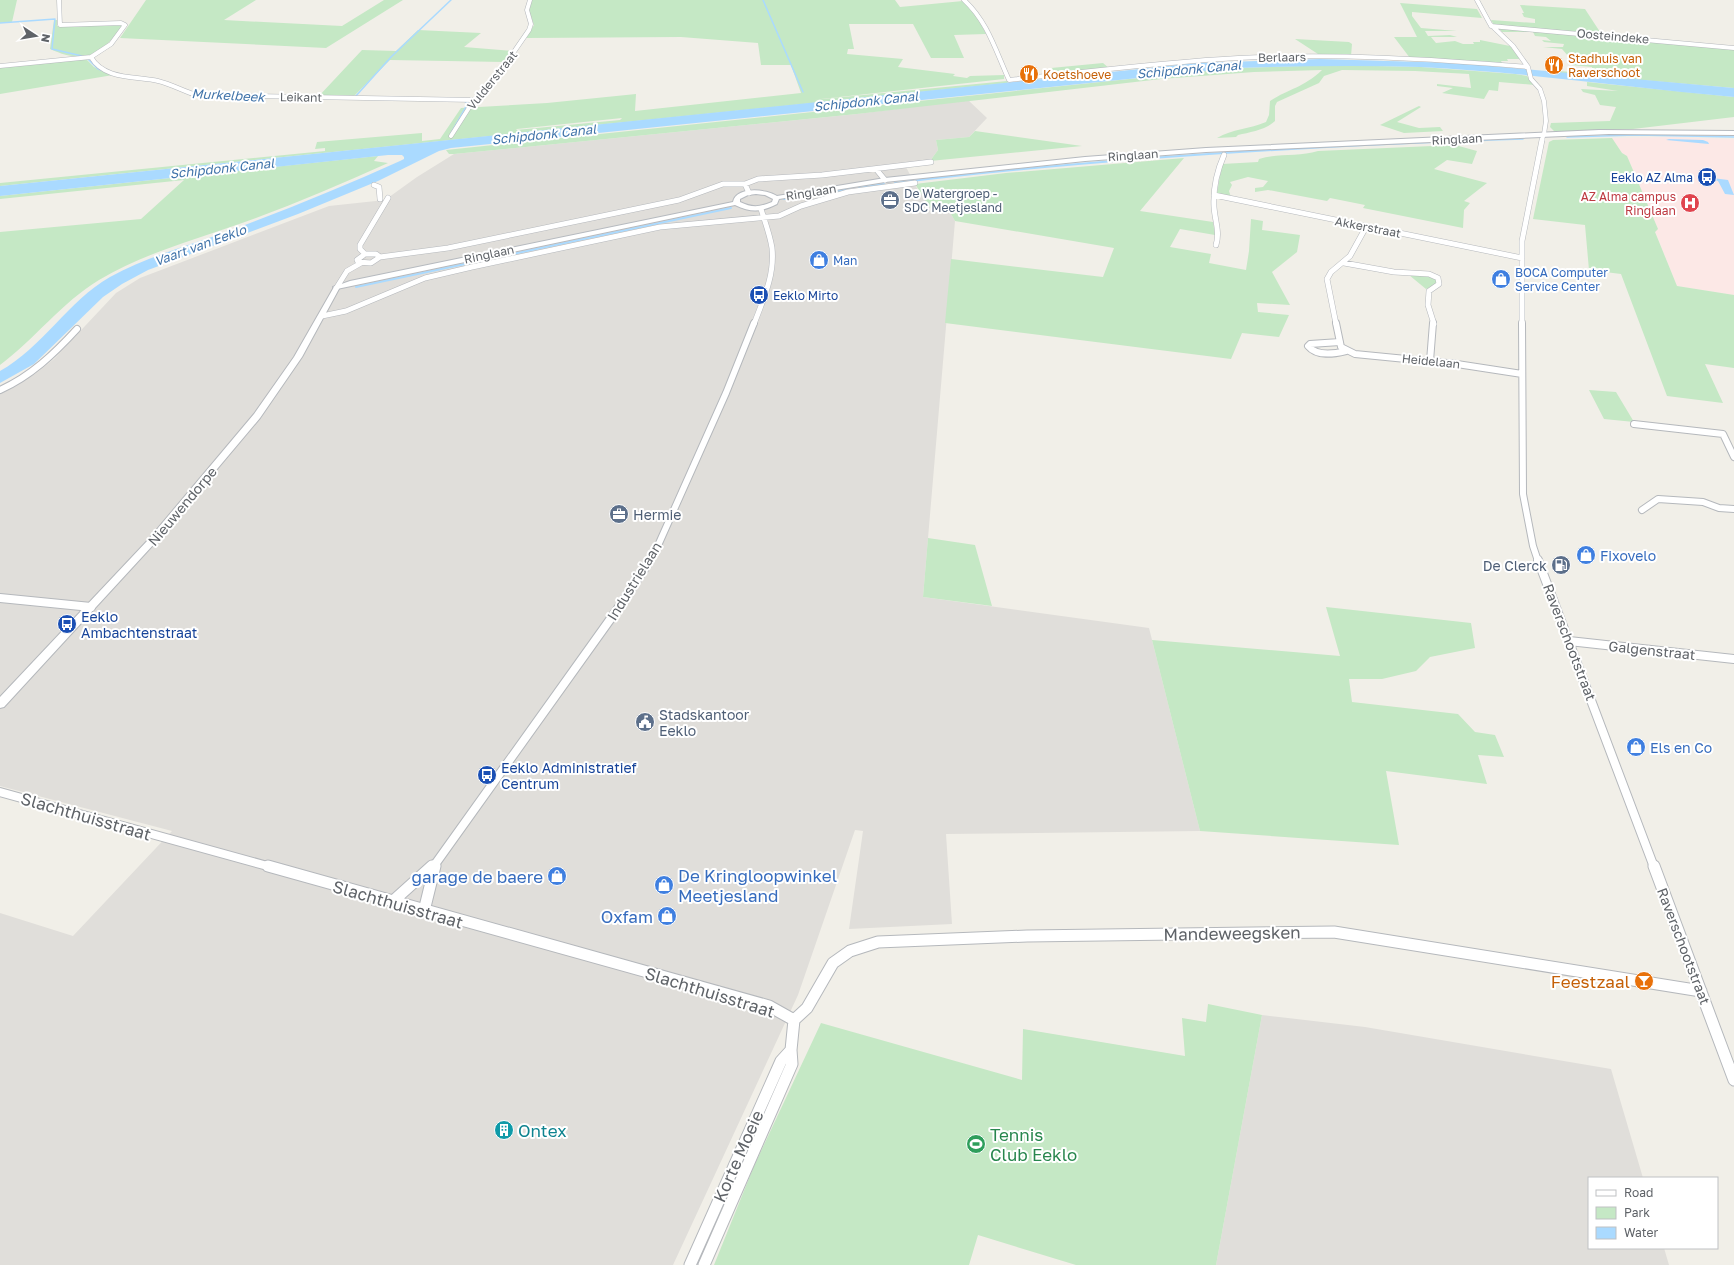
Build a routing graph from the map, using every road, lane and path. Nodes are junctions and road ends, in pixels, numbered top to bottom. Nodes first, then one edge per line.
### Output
1 (59, 0) edge
2 (530, 0) edge
3 (964, 0) edge
4 (1477, 0) edge
5 (1491, 26) junction
6 (1734, 48) edge
7 (91, 57) junction
8 (0, 66) edge
9 (1529, 68) junction
10 (474, 100) junction
11 (1607, 133) junction
12 (1734, 134) edge
13 (1544, 135) junction
14 (451, 136) dead end
15 (1493, 138) junction
16 (1224, 155) dead end
17 (931, 162) dead end
18 (876, 169) junction
19 (885, 180) junction
20 (915, 183) dead end
21 (745, 184) junction
22 (374, 185) dead end
23 (749, 193) junction
24 (1214, 195) junction
25 (388, 198) dead end
26 (776, 198) junction
27 (380, 199) dead end
28 (736, 203) junction
29 (761, 209) junction
30 (764, 218) junction
31 (1366, 227) junction
32 (1216, 245) dead end
33 (365, 254) junction
34 (380, 257) junction
35 (1522, 258) junction
36 (1344, 262) junction
37 (361, 263) junction
38 (337, 287) junction
39 (322, 316) junction
40 (77, 329) dead end
41 (1430, 361) junction
42 (1522, 374) junction
43 (0, 390) edge
44 (1634, 424) dead end
45 (1734, 457) edge
46 (1734, 509) edge
47 (1642, 510) dead end
48 (0, 598) edge
49 (91, 607) junction
50 (1569, 641) junction
51 (1734, 659) edge
52 (0, 704) edge
53 (0, 792) edge
54 (436, 863) junction
55 (392, 902) junction
56 (424, 912) junction
57 (1701, 991) junction
58 (794, 1020) junction
59 (791, 1050) junction
60 (1734, 1080) edge
61 (690, 1265) edge
62 (704, 1265) edge

1 - 7 street
2 - 10 street, Vulderstraat
3 - 9 street, Berlaars
4 - 5 street
5 - 6 street, Oosteindeke
5 - 9 street
7 - 8 street
7 - 10 street, Leikant
9 - 13 street, Raverschootstraat
10 - 14 street, Vulderstraat
11 - 12 main road, Ringlaan
11 - 13 main road, Ringlaan
11 - 13 main road, Ringlaan
13 - 15 main road, Ringlaan
13 - 15 main road, Ringlaan
13 - 35 street, Raverschootstraat
15 - 19 main road, Ringlaan
16 - 24 street
17 - 18 street
18 - 19 street
18 - 21 street
19 - 26 main road, Ringlaan
20 - 30 street
21 - 23 street
21 - 34 street
22 - 27 street
23 - 26 main road, Ringlaan
23 - 28 main road, Ringlaan
24 - 31 street, Akkerstraat
24 - 32 street
25 - 33 street
26 - 29 main road, Ringlaan
28 - 29 main road, Ringlaan
28 - 38 main road, Ringlaan
29 - 30 street, Industrielaan
30 - 39 street, Ringlaan
30 - 54 street, Industrielaan
31 - 35 street, Akkerstraat
31 - 36 street
33 - 34 street
33 - 37 street
34 - 37 street
35 - 42 street, Raverschootstraat
36 - 41 street, Heidelaan
36 - 41 street
37 - 38 street
38 - 39 street, Nieuwendorpe
39 - 49 street, Nieuwendorpe
40 - 43 street
41 - 42 street, Heidelaan
42 - 50 street, Raverschootstraat
44 - 45 street
46 - 47 street
48 - 49 street
49 - 52 street, Nieuwendorpe
50 - 51 street, Galgenstraat
50 - 57 street, Raverschootstraat
53 - 55 street, Slachthuisstraat
54 - 55 street, Industrielaan
54 - 56 street, Industrielaan
55 - 56 street, Slachthuisstraat
56 - 58 street, Slachthuisstraat
57 - 58 street, Mandeweegsken
57 - 60 street, Raverschootstraat
58 - 59 street, Korte Moeie
59 - 61 street, Korte Moeie
59 - 62 street, Korte Moeie

